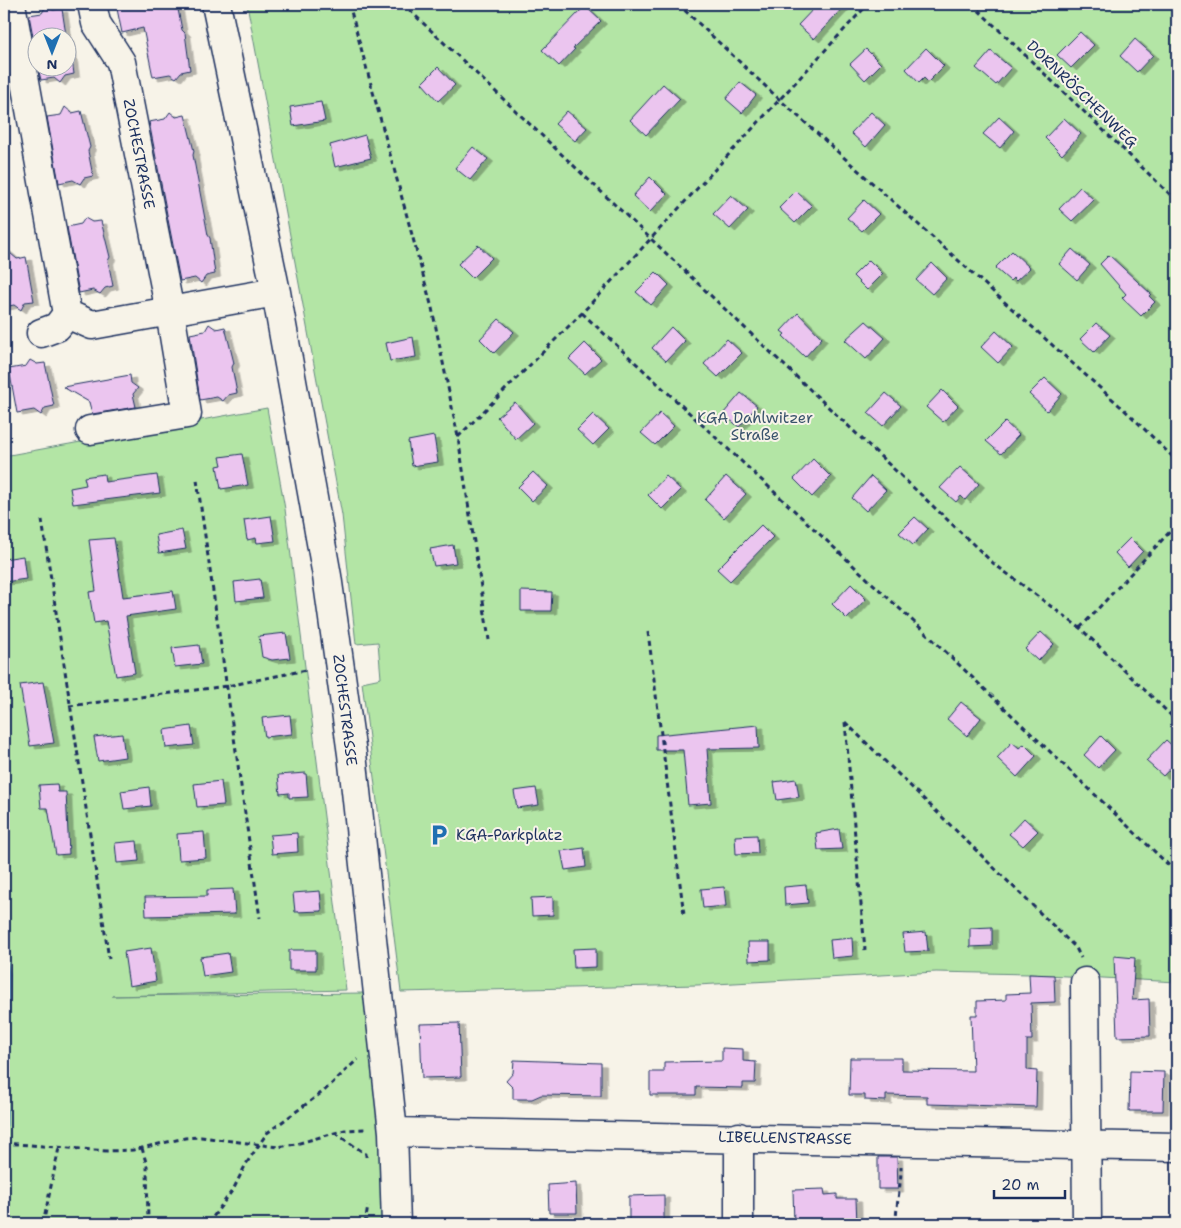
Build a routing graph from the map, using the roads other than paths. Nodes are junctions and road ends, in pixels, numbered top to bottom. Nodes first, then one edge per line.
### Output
1 (10, 4) edge
2 (92, 4) edge
3 (216, 4) edge
4 (276, 292) junction
5 (170, 312) junction
6 (67, 314) junction
7 (41, 333) dead end
8 (90, 430) dead end
9 (1085, 982) road end
10 (392, 1132) junction
11 (739, 1137) junction
12 (1088, 1145) junction
13 (1177, 1147) edge
14 (396, 1224) edge
15 (740, 1224) edge
16 (1087, 1224) edge

1 - 6 street
2 - 5 street, ZOCHESTRASSE
3 - 4 street, ZOCHESTRASSE
4 - 5 street
4 - 10 street, ZOCHESTRASSE
5 - 6 street
5 - 8 street, ZOCHESTRASSE
6 - 7 street
9 - 12 street
10 - 11 street, LIBELLENSTRASSE
10 - 14 street, ZOCHESTRASSE
11 - 12 street, LIBELLENSTRASSE
11 - 15 street
12 - 13 street, LIBELLENSTRASSE
12 - 16 street

